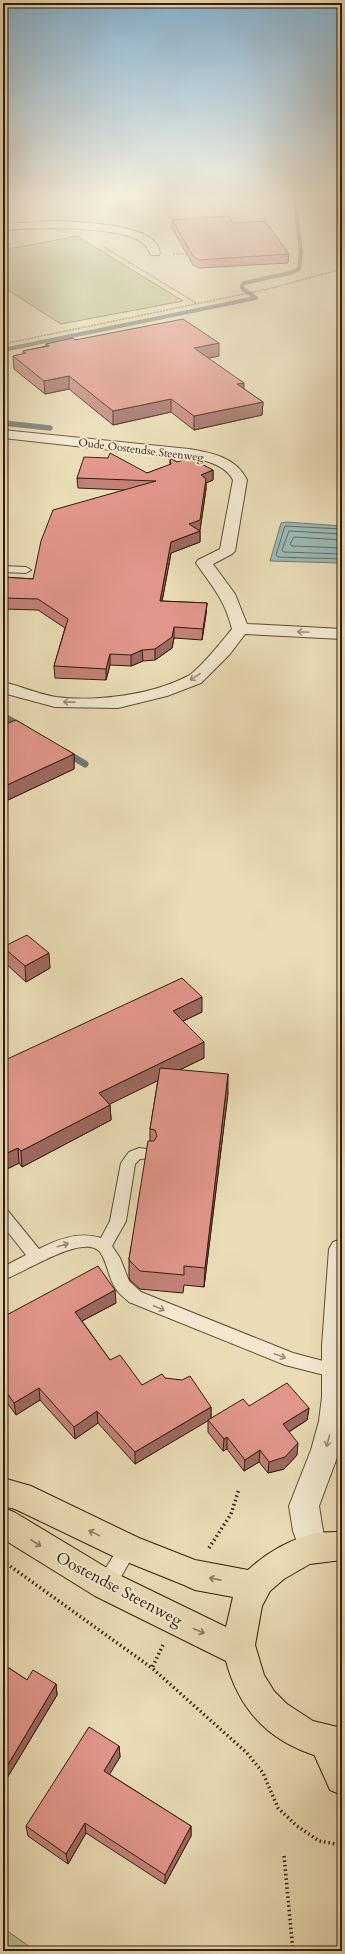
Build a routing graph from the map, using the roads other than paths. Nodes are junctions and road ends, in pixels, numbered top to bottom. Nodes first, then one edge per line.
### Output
1 (3, 434) edge
2 (3, 569) edge
3 (26, 570) dead end
4 (240, 629) junction
5 (342, 634) edge
6 (3, 687) edge
7 (149, 1154) edge
8 (3, 1215) edge
9 (104, 1246) junction
10 (342, 1249) edge
11 (37, 1257) junction
12 (3, 1274) edge
13 (336, 1371) junction
14 (3, 1492) edge
15 (3, 1522) edge
16 (328, 1547) edge
17 (128, 1548) junction
18 (106, 1585) junction
19 (254, 1586) junction
20 (239, 1650) junction
21 (334, 1744) edge
22 (342, 1778) edge

1 - 4 street, Oude Oostendse Steenweg
2 - 3 lane
5 -> 4 street
4 -> 6 street
7 - 9 lane
8 - 11 lane
11 -> 9 lane
9 -> 13 lane
10 - 13 street
11 - 12 lane
13 -> 16 street
17 -> 14 main road
15 -> 18 main road, Oostendse Steenweg
16 - 19 main road
17 - 18 lane
19 -> 17 main road
18 -> 20 main road, Oostendse Steenweg
19 - 20 main road
20 - 21 main road
21 - 22 main road

